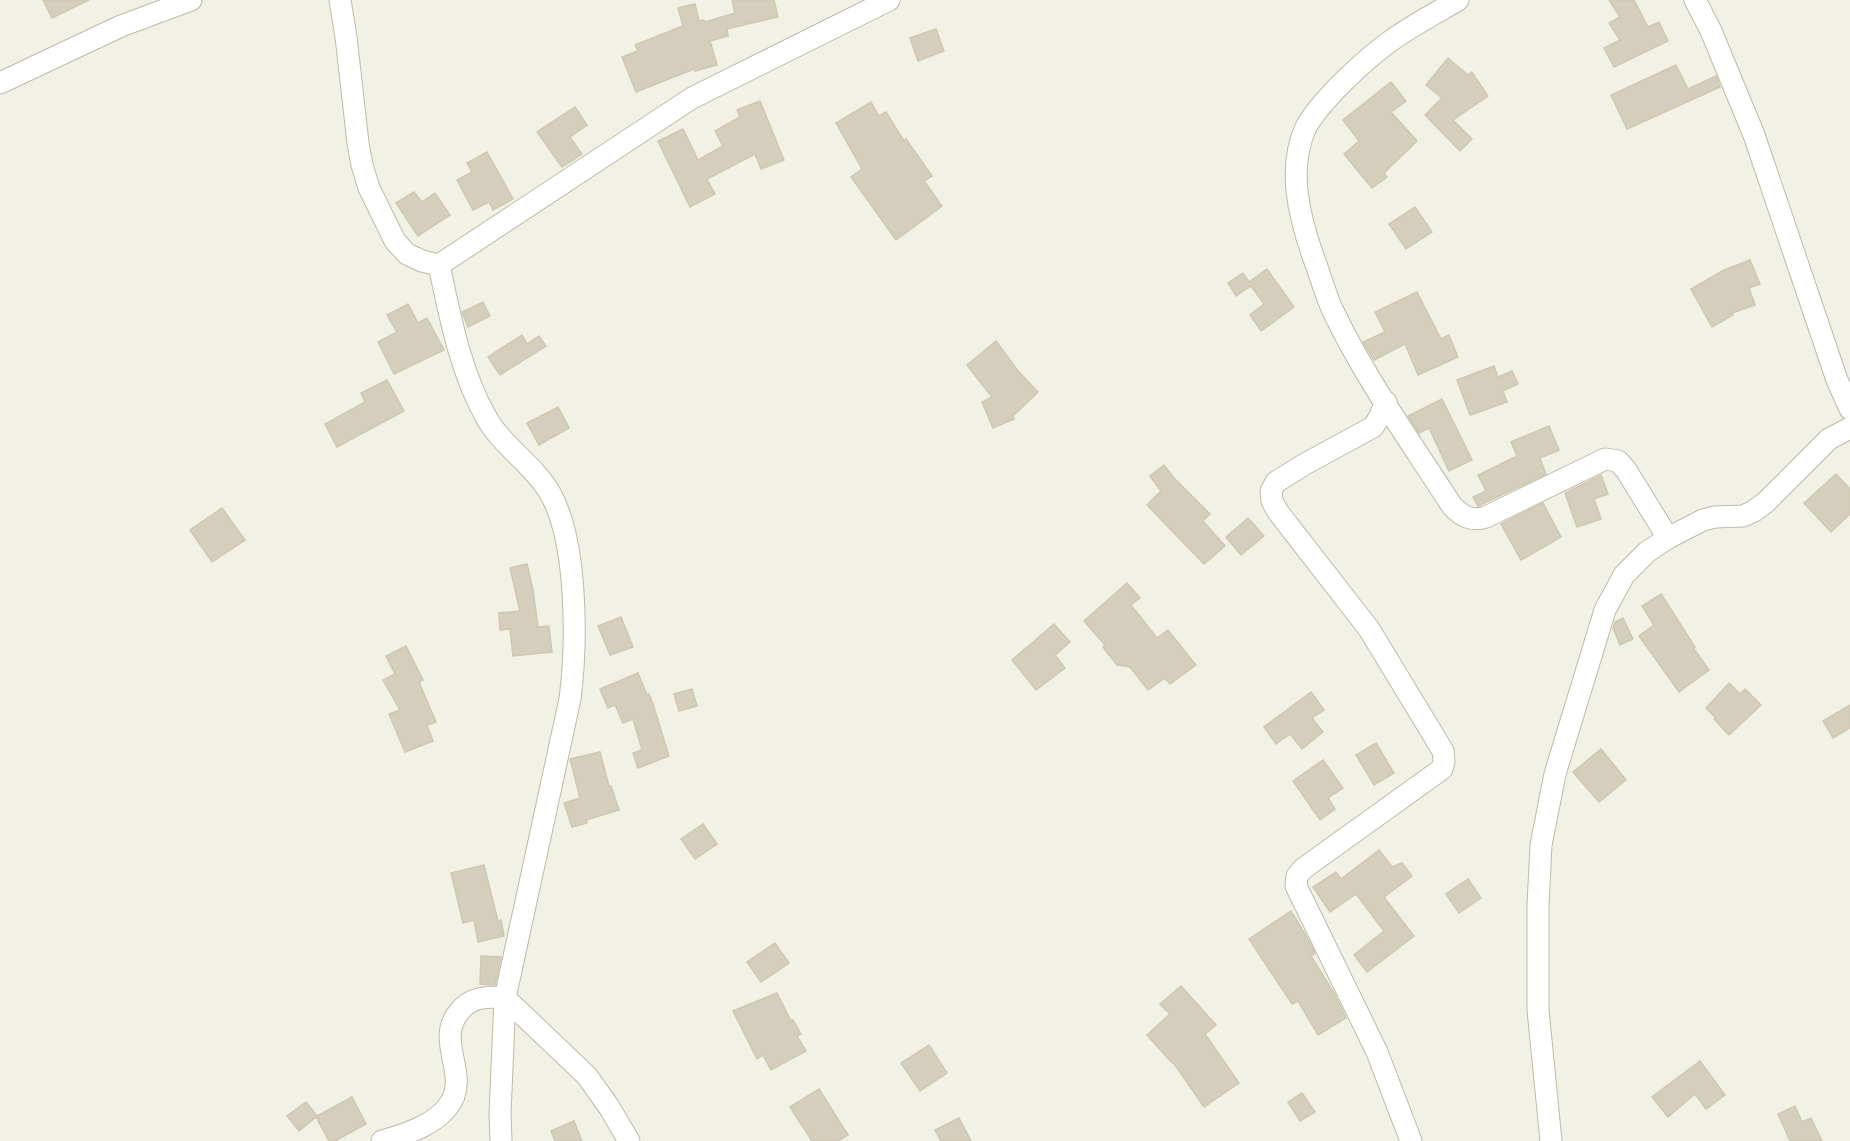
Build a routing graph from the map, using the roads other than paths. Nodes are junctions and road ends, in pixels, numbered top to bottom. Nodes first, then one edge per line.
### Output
1 (191, 0) edge
2 (340, 0) edge
3 (889, 0) edge
4 (1458, 0) edge
5 (1695, 0) edge
6 (0, 83) edge
7 (439, 265) junction
8 (1386, 402) junction
9 (1850, 409) edge
10 (1850, 428) edge
11 (1668, 538) junction
12 (504, 998) junction
13 (382, 1141) edge
14 (501, 1141) edge
15 (629, 1141) edge
16 (1411, 1141) edge
17 (1551, 1141) edge

1 - 6 street
2 - 7 street
3 - 7 street
4 - 8 street
5 - 9 street
7 - 12 street
8 - 11 street
8 - 16 street
10 - 11 street
11 - 17 street
12 - 13 street
12 - 14 street
12 - 15 street

